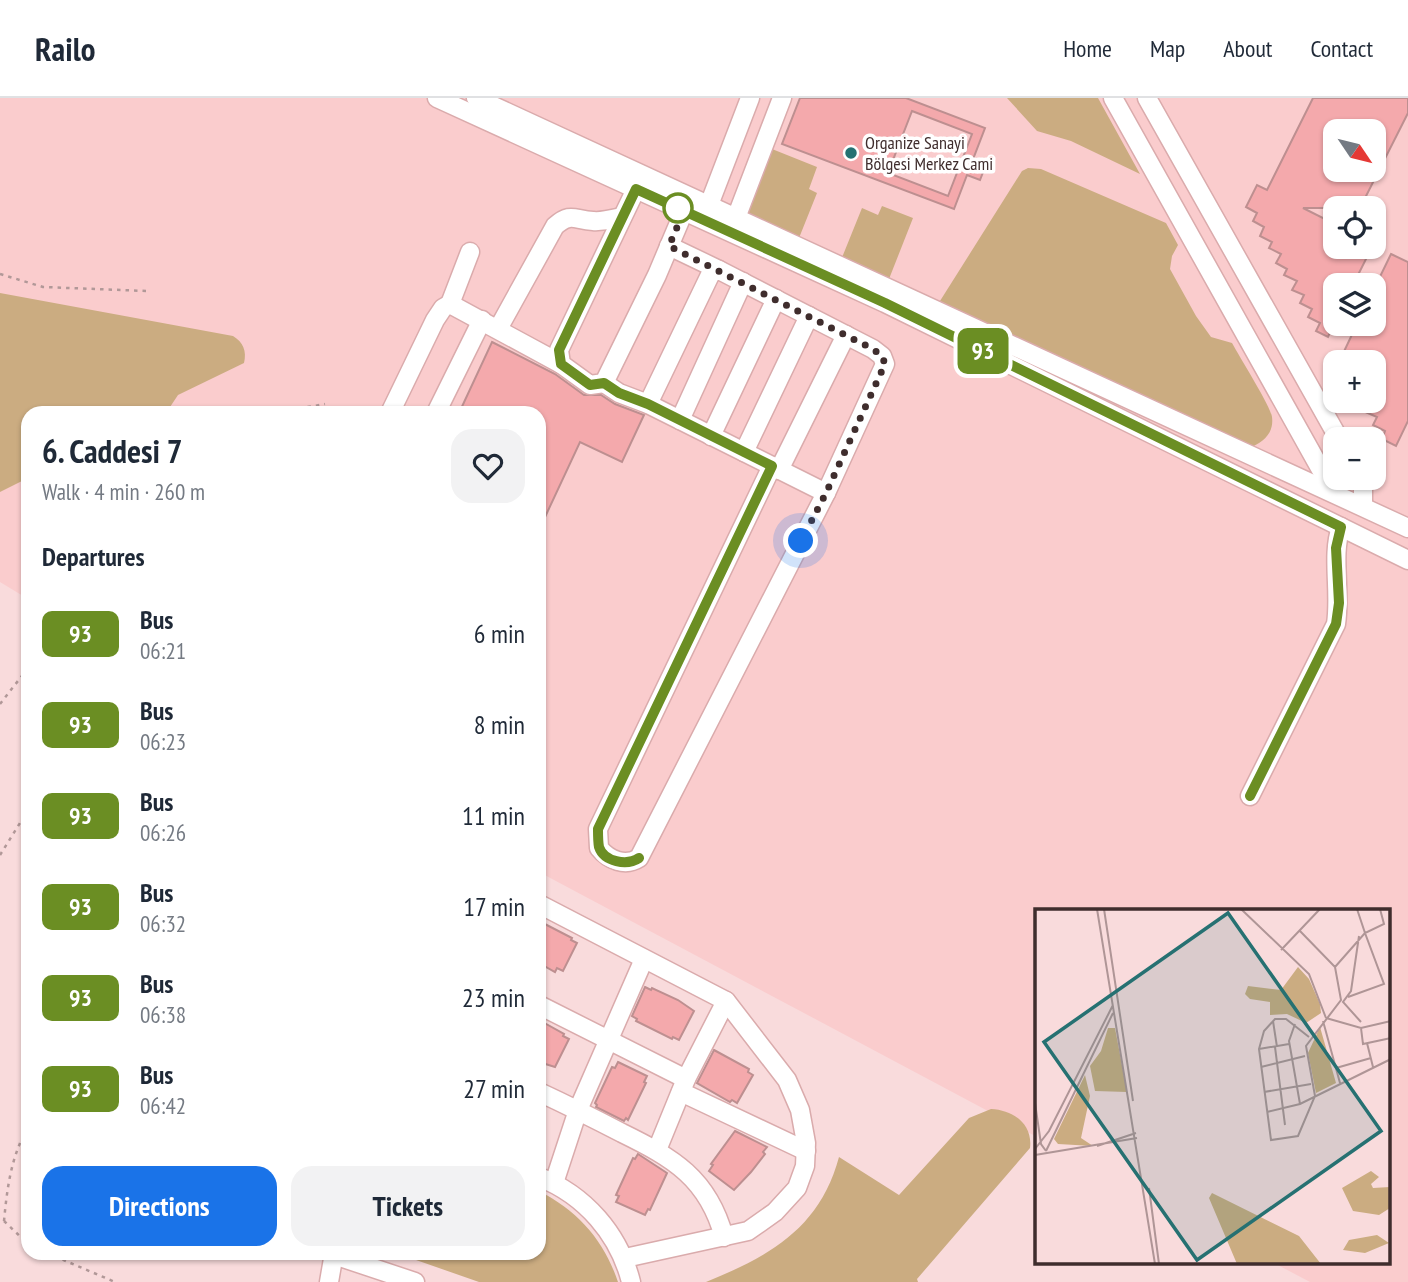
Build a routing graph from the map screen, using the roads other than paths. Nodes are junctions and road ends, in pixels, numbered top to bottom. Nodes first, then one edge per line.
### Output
1 (437, 98) edge
2 (476, 98) edge
3 (750, 98) edge
4 (782, 98) edge
5 (1113, 98) edge
6 (1147, 98) edge
7 (636, 189) junction
8 (709, 205) junction
9 (684, 211) junction
10 (622, 218) junction
11 (736, 218) junction
12 (669, 246) junction
13 (470, 251) dead end
14 (719, 270) junction
15 (743, 282) junction
16 (776, 299) junction
17 (450, 304) junction
18 (809, 316) junction
19 (482, 320) junction
20 (498, 329) junction
21 (846, 335) junction
22 (561, 364) junction
23 (604, 383) junction
24 (648, 404) junction
25 (393, 406) edge
26 (439, 406) edge
27 (680, 420) junction
28 (1332, 427) edge
29 (711, 436) junction
30 (744, 452) junction
31 (775, 468) junction
32 (1363, 490) edge
33 (826, 493) junction
34 (1334, 493) junction
35 (1363, 506) junction
36 (1341, 527) junction
37 (1408, 528) edge
38 (1408, 560) edge
39 (1250, 796) dead end
40 (546, 908) edge
41 (644, 958) junction
42 (726, 1001) junction
43 (546, 1008) edge
44 (608, 1039) junction
45 (683, 1085) junction
46 (546, 1096) edge
47 (578, 1110) junction
48 (657, 1150) junction
49 (806, 1152) junction
50 (547, 1180) edge
51 (724, 1237) junction
52 (625, 1258) junction
53 (333, 1260) edge
54 (351, 1260) edge
55 (410, 1281) edge
56 (329, 1282) edge
57 (631, 1282) edge

1 - 7 street
2 - 8 street
3 - 8 street
4 - 11 street
5 - 34 street
6 - 28 street
7 - 9 street
7 - 10 street
8 - 11 street
9 - 12 street
9 - 36 street
10 - 20 street
10 - 22 street
11 - 34 street
12 - 14 street
12 - 23 street
13 - 17 street
14 - 15 street
14 - 24 street
15 - 16 street
15 - 27 street
16 - 18 street
16 - 29 street
17 - 19 street
17 - 25 street
18 - 21 street
18 - 30 street
19 - 20 street
19 - 26 street
20 - 22 street
21 - 31 street
21 - 33 street
22 - 23 street
23 - 24 street
24 - 27 street
27 - 29 street
29 - 30 street
30 - 31 street
31 - 33 street
31 - 33 street
32 - 35 street
34 - 35 street
35 - 37 street
36 - 38 street
36 - 39 street
40 - 41 street
41 - 42 street
41 - 44 street
42 - 45 street
42 - 49 street
43 - 44 street
44 - 45 street
44 - 47 street
45 - 48 street
45 - 49 street
46 - 47 street
47 - 48 street
47 - 50 street
48 - 51 street
49 - 51 street
50 - 52 street
51 - 52 street
52 - 57 street
53 - 56 street
54 - 55 street

